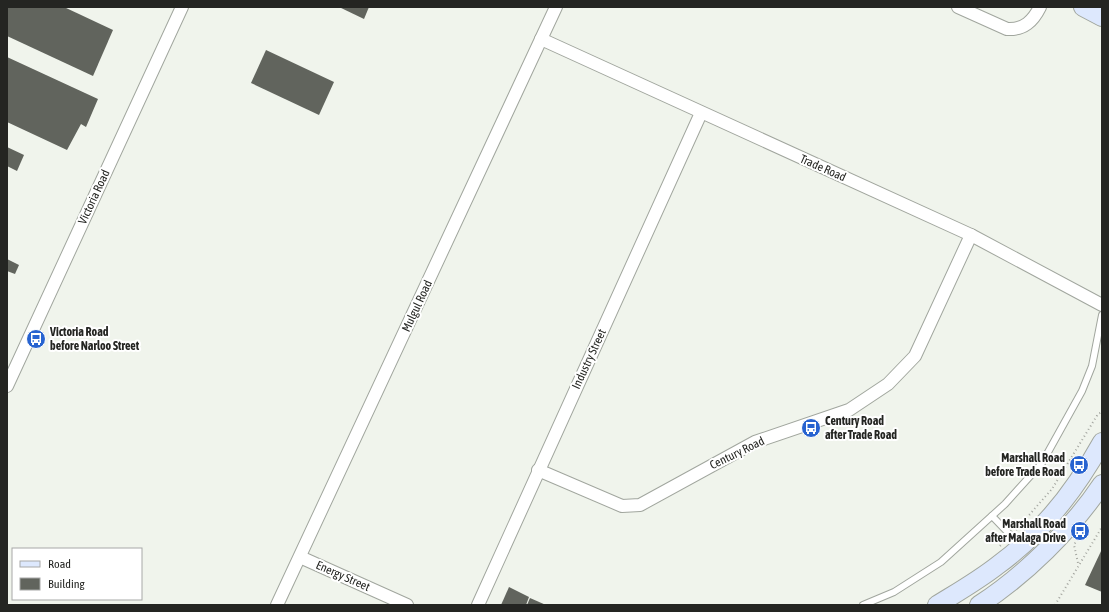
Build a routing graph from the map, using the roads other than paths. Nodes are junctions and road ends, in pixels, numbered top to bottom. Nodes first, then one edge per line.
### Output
1 (182, 7) edge
2 (556, 7) edge
3 (958, 7) edge
4 (1040, 7) edge
5 (1083, 7) edge
6 (1102, 17) edge
7 (541, 39) junction
8 (701, 113) junction
9 (971, 235) junction
10 (1102, 305) edge
11 (1102, 315) edge
12 (7, 386) edge
13 (1102, 442) edge
14 (538, 470) junction
15 (1102, 484) edge
16 (992, 516) junction
17 (1016, 540) junction
18 (300, 557) junction
19 (276, 605) edge
20 (407, 605) edge
21 (478, 605) edge
22 (863, 605) edge
23 (937, 605) edge
24 (979, 605) edge

1 - 12 street, Victoria Road
2 - 7 street, Mulgul Road
3 - 4 street
5 - 6 main road
7 - 8 street, Trade Road
7 - 18 street, Mulgul Road
8 - 9 street, Trade Road
8 - 14 street, Industry Street
9 - 10 street, Trade Road
9 - 14 street, Century Road
11 - 16 lane
13 - 17 main road
14 - 21 street, Industry Street
15 - 24 main road
16 - 17 lane
16 - 22 lane
17 - 23 main road
18 - 19 street, Mulgul Road
18 - 20 street, Energy Street

